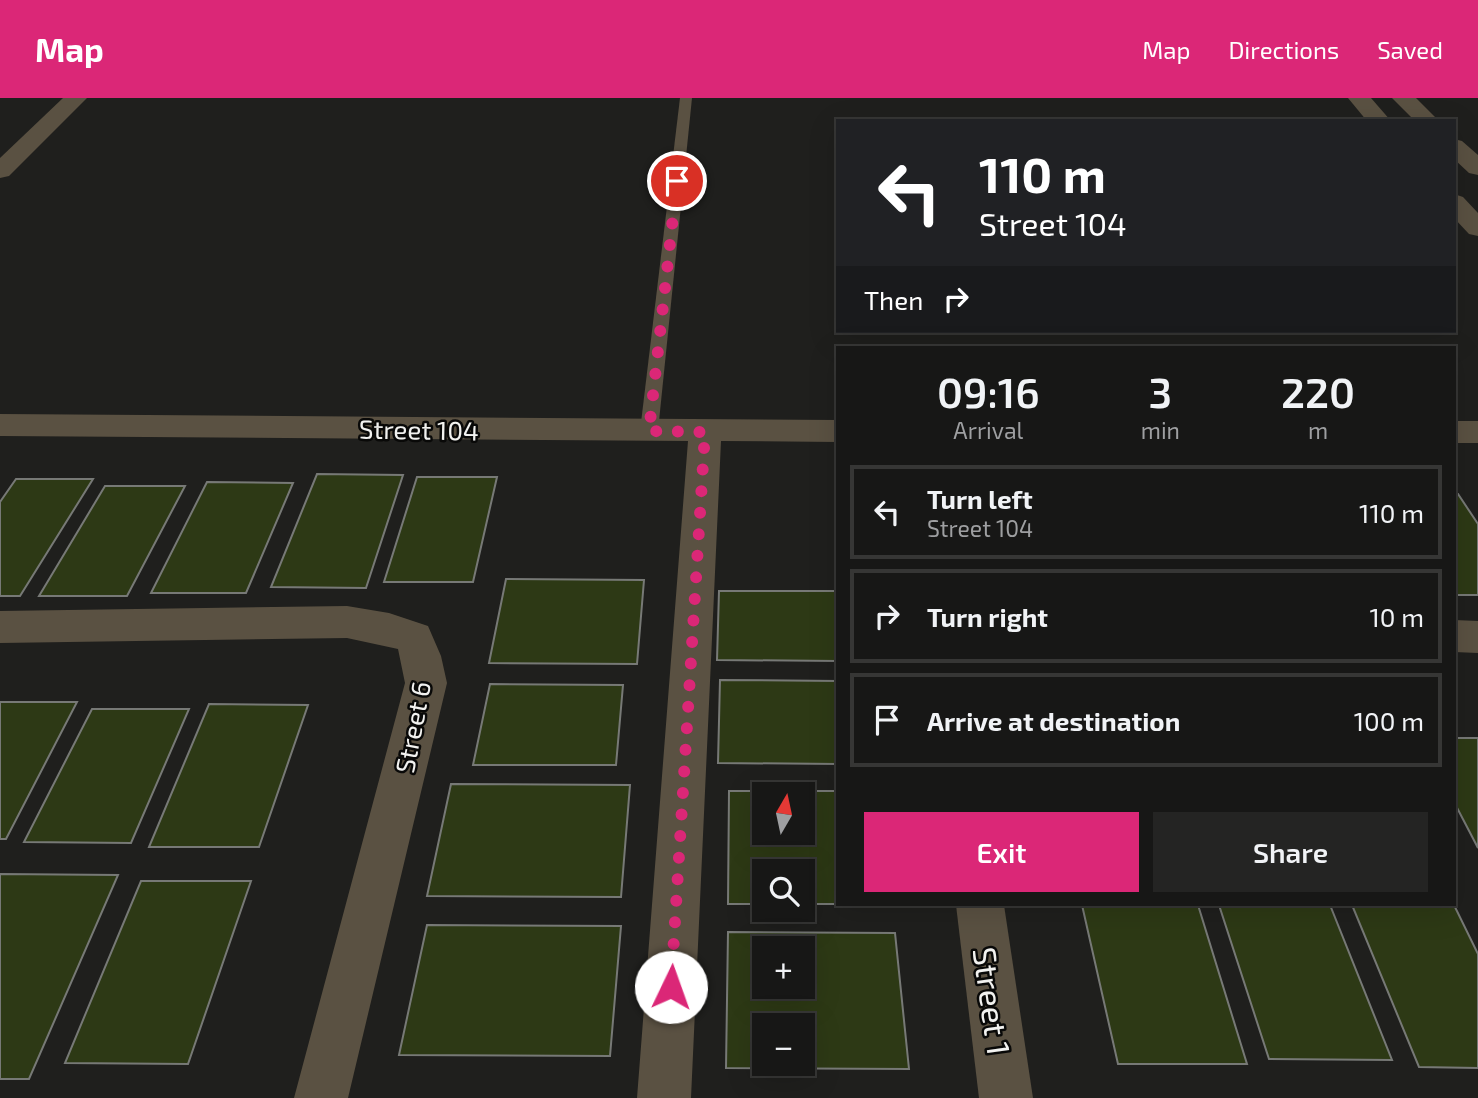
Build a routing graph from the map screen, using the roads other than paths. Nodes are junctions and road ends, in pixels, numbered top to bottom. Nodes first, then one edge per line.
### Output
1 (76, 98) edge
2 (686, 98) edge
3 (1359, 98) edge
4 (1403, 98) edge
5 (1378, 119) edge
6 (1426, 119) edge
7 (1456, 148) edge
8 (1478, 168) edge
9 (0, 171) edge
10 (1456, 204) edge
11 (1478, 228) edge
12 (0, 425) edge
13 (649, 431) junction
14 (705, 432) junction
15 (836, 432) edge
16 (1456, 432) edge
17 (1478, 432) edge
18 (0, 627) edge
19 (1456, 636) edge
20 (1478, 637) edge
21 (980, 906) edge
22 (321, 1098) edge
23 (664, 1098) edge
24 (1006, 1098) edge

1 - 9 street
2 - 13 lane
3 - 5 street
4 - 6 street
7 - 8 street
10 - 11 street
12 - 13 street, Street 104
13 - 14 street, Street 104
14 - 15 street, Street 104
14 - 23 street
16 - 17 street
18 - 22 street, Street 6
19 - 20 street
21 - 24 street, Street 1

